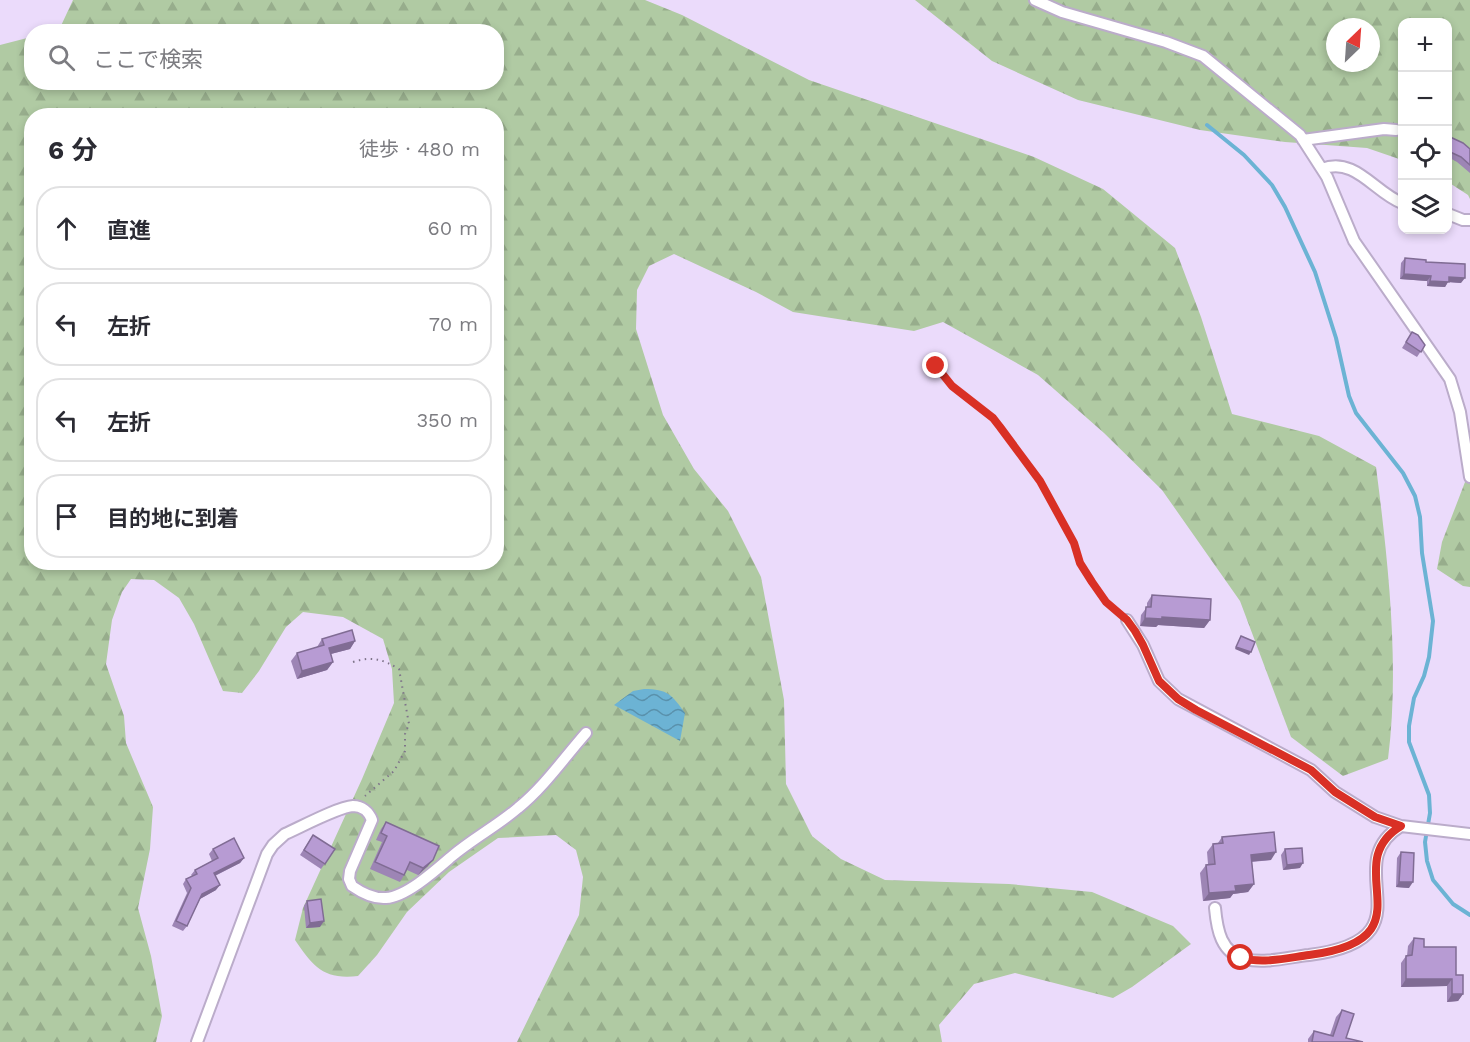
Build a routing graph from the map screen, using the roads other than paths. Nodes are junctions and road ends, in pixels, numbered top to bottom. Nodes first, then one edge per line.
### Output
1 (1035, 0) edge
2 (1396, 130) dead end
3 (1303, 140) junction
4 (1322, 169) junction
5 (1398, 201) edge
6 (1452, 216) edge
7 (1470, 220) edge
8 (1470, 477) edge
9 (1127, 620) road end
10 (586, 733) dead end
11 (1401, 826) junction
12 (1470, 834) edge
13 (1215, 908) dead end
14 (198, 1042) edge

1 - 3 street
2 - 3 street
3 - 4 street
4 - 5 street
4 - 8 street
6 - 7 street
9 - 11 street
10 - 14 street
11 - 12 street
11 - 13 street

